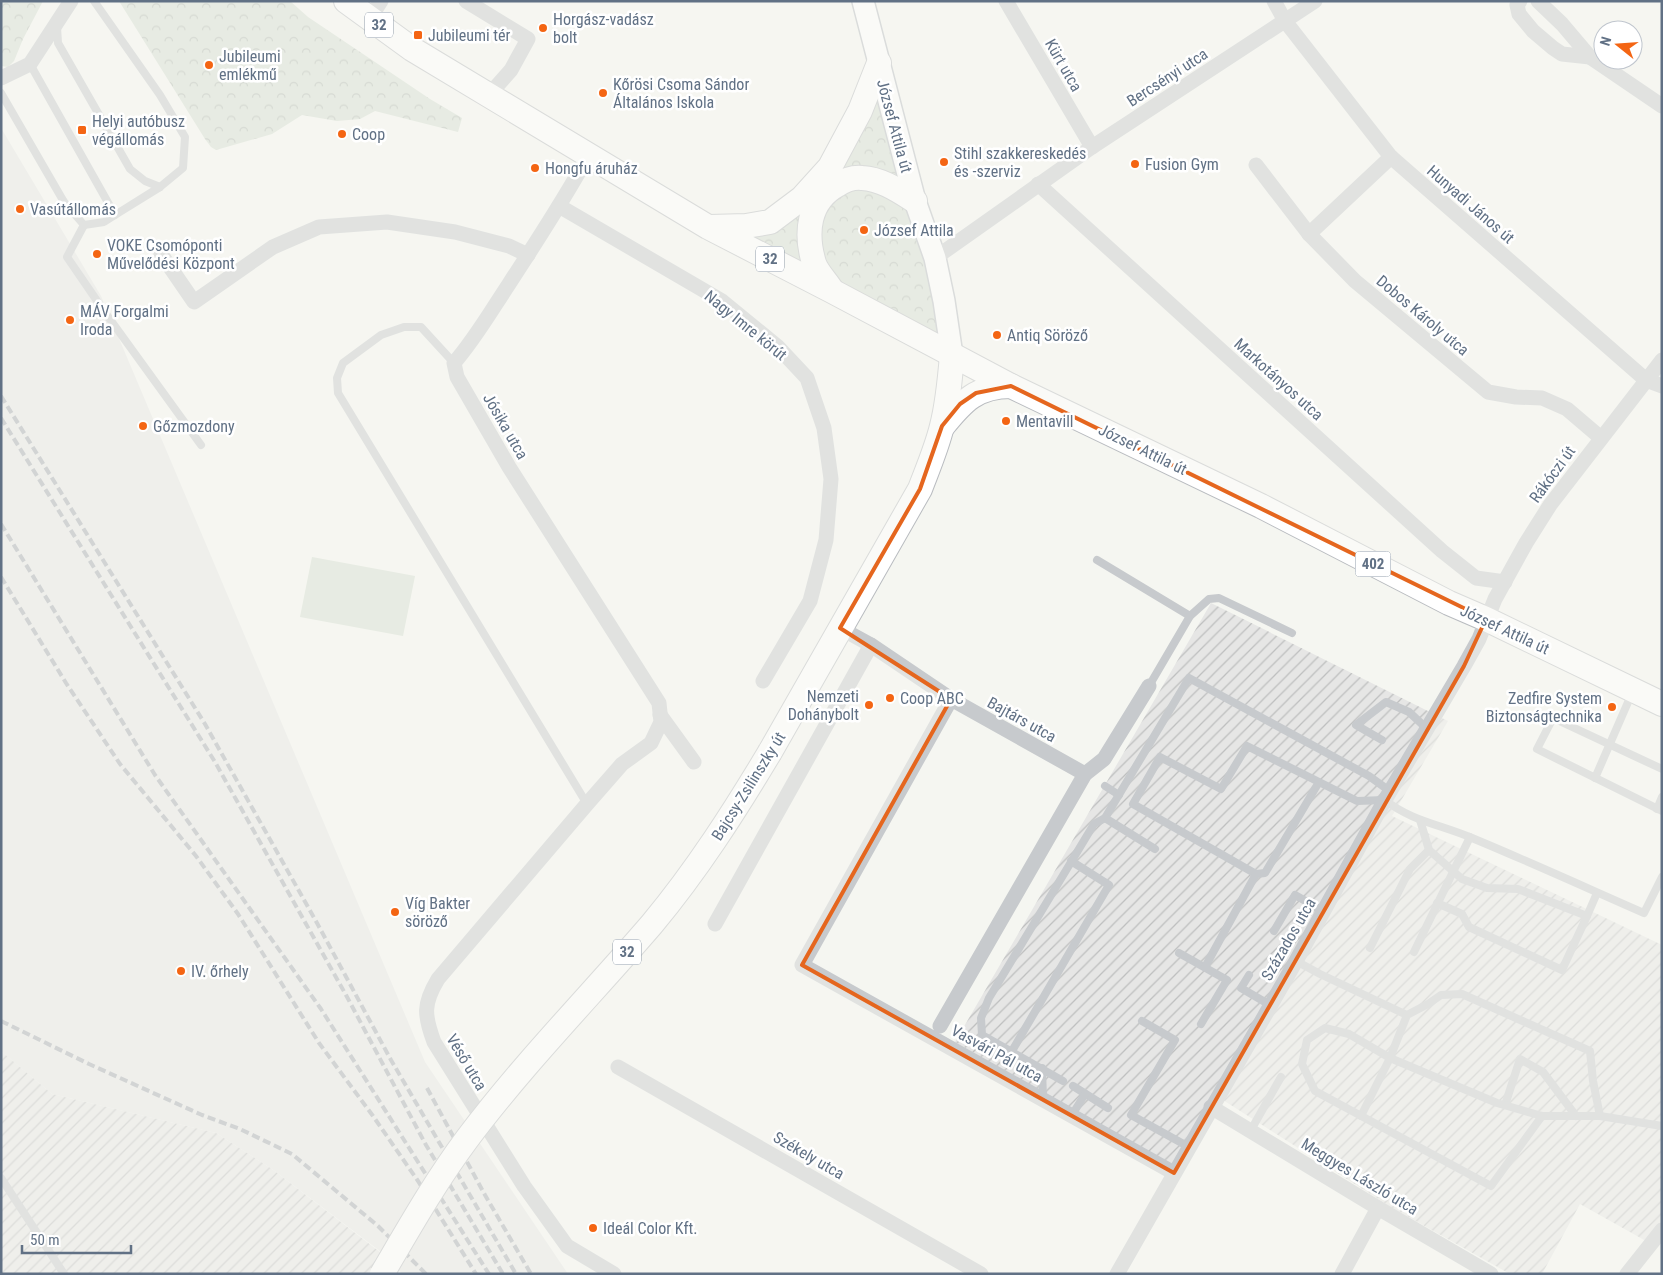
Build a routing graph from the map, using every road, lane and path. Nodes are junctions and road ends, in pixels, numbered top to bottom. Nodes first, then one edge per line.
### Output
1 (71, 1) edge
2 (94, 1) edge
3 (346, 1) edge
4 (466, 1) edge
5 (863, 1) edge
6 (1006, 1) edge
7 (1264, 1) edge
8 (1274, 1) edge
9 (1315, 1) edge
10 (1520, 1) edge
11 (1538, 1) edge
12 (375, 10) edge
13 (1285, 21) junction
14 (57, 25) junction
15 (1590, 57) junction
16 (879, 63) junction
17 (30, 64) junction
18 (1, 78) edge
19 (1, 93) edge
20 (488, 96) junction
21 (1662, 106) edge
22 (1092, 147) junction
23 (588, 156) junction
24 (1391, 157) junction
25 (1256, 165) dead end
26 (1038, 184) junction
27 (160, 187) junction
28 (915, 201) junction
29 (64, 202) junction
30 (559, 206) junction
31 (49, 212) dead end
32 (115, 215) junction
33 (84, 225) junction
34 (708, 227) junction
35 (1309, 234) junction
36 (161, 254) dead end
37 (528, 255) junction
38 (935, 258) junction
39 (832, 290) junction
40 (952, 356) junction
41 (1662, 360) edge
42 (454, 363) junction
43 (1646, 380) junction
44 (1011, 386) junction
45 (1662, 386) edge
46 (942, 426) junction
47 (1601, 438) junction
48 (201, 445) dead end
49 (1097, 560) dead end
50 (1505, 582) junction
51 (1190, 616) junction
52 (1486, 619) junction
53 (840, 628) junction
54 (1292, 633) dead end
55 (871, 645) junction
56 (763, 681) dead end
57 (1149, 686) joint
58 (1633, 690) junction
59 (951, 699) junction
60 (1662, 704) edge
61 (661, 718) junction
62 (1424, 726) dead end
63 (1382, 740) dead end
64 (1609, 745) junction
65 (694, 762) dead end
66 (1662, 769) edge
67 (1085, 774) junction
68 (1595, 778) junction
69 (1319, 782) junction
70 (1105, 786) dead end
71 (1119, 795) junction
72 (1388, 796) junction
73 (1662, 797) edge
74 (586, 804) junction
75 (1659, 810) edge
76 (1105, 818) junction
77 (1420, 820) junction
78 (1470, 836) junction
79 (1155, 850) dead end
80 (1429, 850) junction
81 (1071, 861) junction
82 (1454, 871) junction
83 (1256, 874) junction
84 (1662, 877) edge
85 (1597, 892) junction
86 (1437, 903) junction
87 (1323, 912) junction
88 (1587, 916) junction
89 (715, 924) dead end
90 (1274, 931) dead end
91 (1370, 948) dead end
92 (1414, 952) dead end
93 (1179, 953) dead end
94 (1296, 960) junction
95 (1205, 967) junction
96 (1249, 975) dead end
97 (1270, 1005) junction
98 (1407, 1015) junction
99 (1142, 1021) dead end
100 (1201, 1024) dead end
101 (940, 1026) dead end
102 (1012, 1052) junction
103 (1390, 1058) junction
104 (618, 1067) dead end
105 (1042, 1068) junction
106 (1281, 1077) dead end
107 (1063, 1081) dead end
108 (1073, 1086) dead end
109 (1085, 1094) junction
110 (1043, 1100) junction
111 (1505, 1105) junction
112 (1212, 1107) junction
113 (1108, 1108) dead end
114 (1072, 1115) junction
115 (1361, 1116) junction
116 (1542, 1116) junction
117 (1576, 1116) junction
118 (1600, 1116) junction
119 (1662, 1126) edge
120 (1251, 1130) junction
121 (1189, 1147) junction
122 (1174, 1173) junction
123 (1, 1178) edge
124 (1378, 1208) junction
125 (1662, 1230) edge
126 (64, 1274) edge
127 (382, 1274) edge
128 (614, 1274) edge
129 (982, 1274) edge
130 (1117, 1274) edge
131 (1342, 1274) edge
132 (1491, 1274) edge
133 (1627, 1274) edge

1 - 14 street
2 - 27 lane
3 - 12 main road, 32
4 - 20 street
5 - 16 street, József Attila út
6 - 22 street, Kürt utca
7 - 13 street, Hunyadi János út
8 - 13 street, Hunyadi János út
9 - 13 street, Bercsényi utca
10 - 15 street
11 - 15 street
12 - 20 main road, 32
13 - 22 street, Bercsényi utca
13 - 24 street, Hunyadi János út
14 - 17 street
14 - 27 lane
15 - 21 street
16 - 28 street, József Attila út
16 - 34 main road
17 - 18 street
17 - 32 lane
19 - 29 lane
20 - 23 main road, 32
22 - 26 street, Bercsényi utca
23 - 30 street
23 - 34 main road, 32
24 - 35 street
24 - 43 street, Hunyadi János út
25 - 35 street, Dobos Károly utca
26 - 38 street, Bercsényi utca
26 - 50 street, Markotányos utca
27 - 32 lane
28 - 38 street, József Attila út
28 - 39 main road
29 - 31 lane
29 - 33 lane
30 - 37 street
30 - 56 street, Nagy Imre körút
32 - 33 lane
33 - 48 lane
34 - 39 main road, 32
35 - 47 street, Dobos Károly utca
36 - 37 street
37 - 42 street
38 - 40 street, József Attila út
39 - 40 main road, 32
40 - 44 main road, József Attila út / 402
40 - 46 main road, Bajcsy-Zsilinszky út / 32
41 - 43 street, Rákóczi út
42 - 61 street, Jósika utca
42 - 74 lane
43 - 45 street, Hunyadi János út
43 - 47 street, Rákóczi út
44 - 46 main road
44 - 52 main road, József Attila út / 402
46 - 53 main road, Bajcsy-Zsilinszky út / 32
47 - 50 street, Rákóczi út
49 - 51 lane
50 - 52 street, Rákóczi út
51 - 54 lane
51 - 57 lane
52 - 58 main road, József Attila út / 402
52 - 72 street, Százados utca
53 - 55 street, Bajtárs utca
53 - 127 main road, Bajcsy-Zsilinszky út / 32, bridge
55 - 59 street, Bajtárs utca
55 - 89 street
57 - 67 street
58 - 60 main road, József Attila út / 402
58 - 64 lane
59 - 67 street, Bajtárs utca
59 - 110 street, Vasvári Pál utca
61 - 65 street, Jósika utca
61 - 74 street, Véső utca
62 - 63 lane
64 - 66 lane
64 - 68 lane
64 - 68 lane
67 - 101 street
68 - 75 lane
69 - 72 lane
69 - 83 lane
69 - 83 lane
70 - 71 lane
71 - 72 lane
71 - 76 lane
72 - 77 lane
72 - 87 street, Százados utca
73 - 75 lane
74 - 128 street, Véső utca
76 - 79 lane
76 - 81 lane
77 - 78 lane
77 - 80 lane
78 - 82 lane
78 - 85 lane
80 - 82 lane
80 - 91 lane
81 - 102 lane
81 - 102 lane
82 - 86 lane
82 - 88 lane
83 - 95 lane
84 - 85 lane
85 - 88 lane
86 - 88 lane
86 - 92 lane
87 - 90 lane
87 - 94 street, Százados utca
93 - 95 lane
94 - 97 street, Százados utca
94 - 98 lane
95 - 100 lane
96 - 97 lane
97 - 112 street, Százados utca
98 - 103 lane
98 - 118 lane
99 - 121 lane
102 - 105 lane
103 - 111 lane
103 - 115 lane
103 - 115 lane
104 - 129 street, Székely utca
105 - 107 lane
105 - 110 lane
106 - 120 lane
108 - 109 lane
109 - 113 lane
109 - 114 lane
110 - 114 street, Vasvári Pál utca
111 - 116 lane
111 - 117 lane
112 - 120 street, Meggyes László utca
112 - 121 street, Százados utca
114 - 122 street, Vasvári Pál utca
115 - 116 lane
116 - 117 lane
117 - 118 lane
118 - 119 lane
120 - 124 street, Meggyes László utca
121 - 122 street, Százados utca
122 - 130 street, Százados utca
123 - 126 lane
124 - 131 street
124 - 132 street, Meggyes László utca
125 - 133 street

